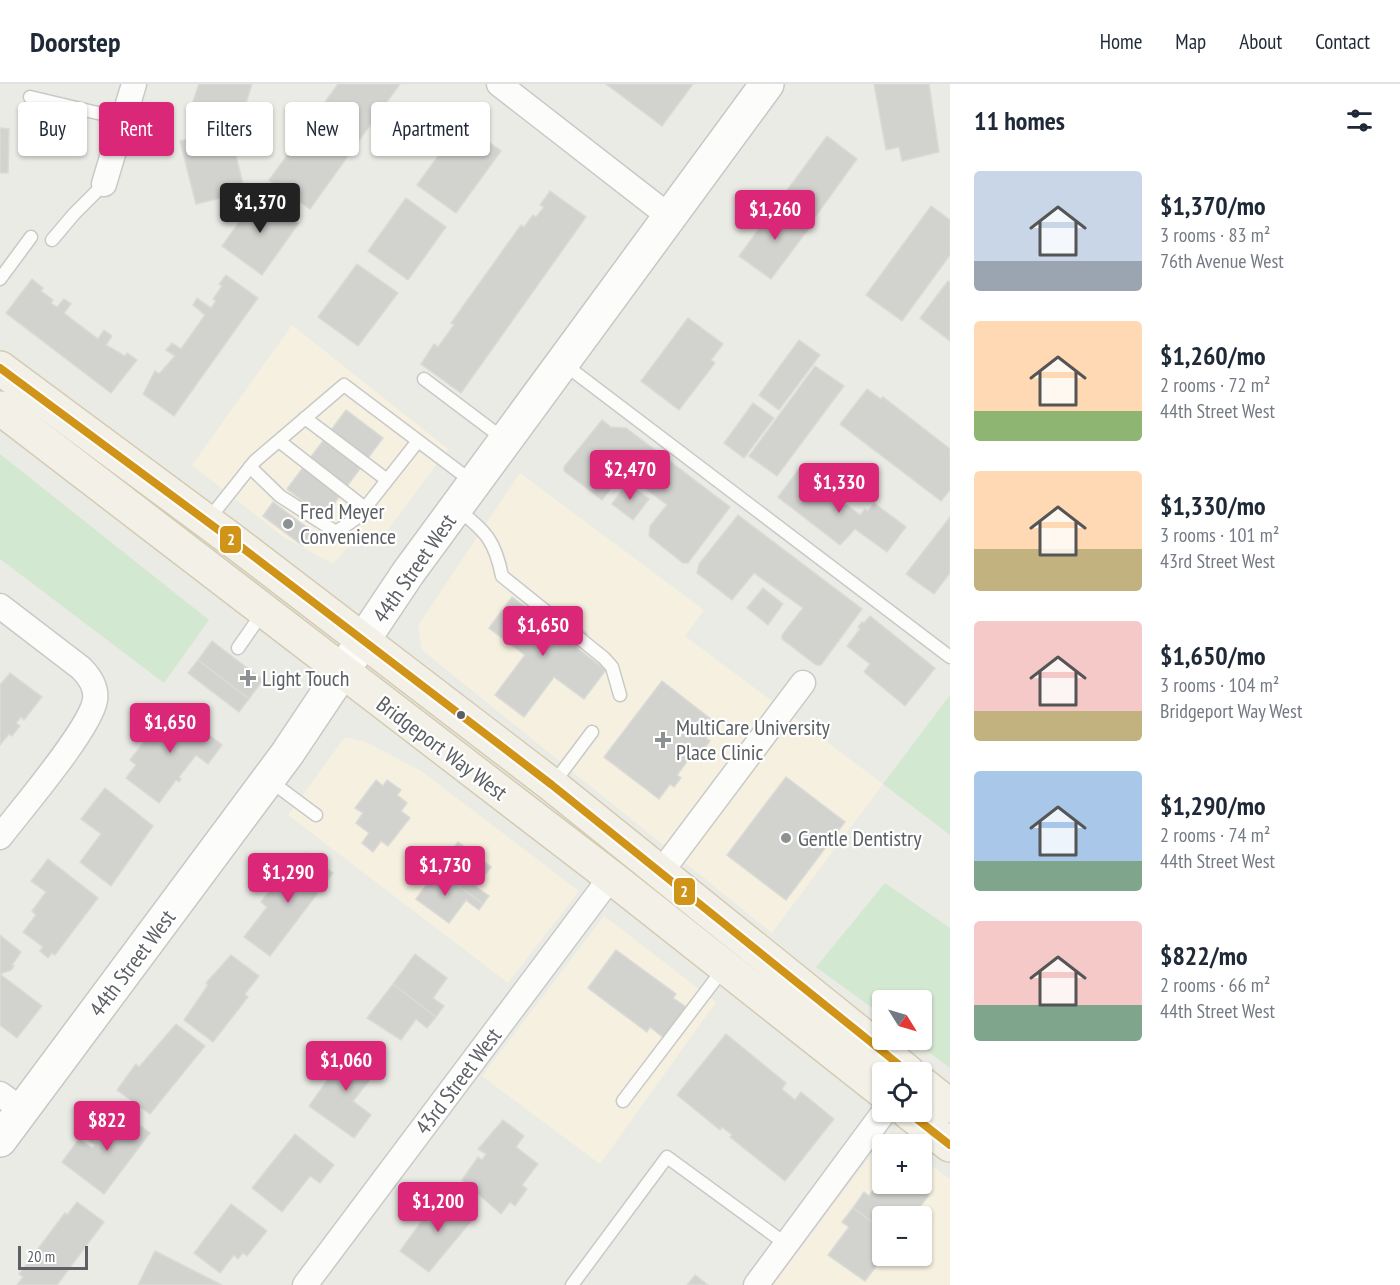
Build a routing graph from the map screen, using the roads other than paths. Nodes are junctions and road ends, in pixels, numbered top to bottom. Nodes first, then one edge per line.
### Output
1 (134, 84) edge
2 (499, 84) edge
3 (767, 84) edge
4 (30, 97) dead end
5 (128, 102) edge
6 (99, 113) edge
7 (112, 156) edge
8 (104, 184) joint
9 (670, 217) junction
10 (31, 237) dead end
11 (52, 240) dead end
12 (0, 279) edge
13 (563, 363) junction
14 (0, 368) edge
15 (424, 379) dead end
16 (0, 408) edge
17 (305, 418) junction
18 (506, 440) junction
19 (279, 441) junction
20 (418, 441) junction
21 (250, 467) junction
22 (387, 480) junction
23 (465, 496) junction
24 (365, 508) junction
25 (207, 521) junction
26 (0, 606) edge
27 (264, 611) junction
28 (363, 642) junction
29 (238, 648) dead end
30 (950, 657) edge
31 (342, 673) junction
32 (803, 683) dead end
33 (620, 695) dead end
34 (592, 732) dead end
35 (268, 780) junction
36 (552, 785) junction
37 (316, 815) dead end
38 (0, 837) edge
39 (661, 872) junction
40 (611, 876) junction
41 (725, 967) junction
42 (896, 1062) edge
43 (872, 1083) edge
44 (932, 1092) edge
45 (623, 1101) dead end
46 (11, 1102) edge
47 (950, 1106) edge
48 (877, 1122) edge
49 (921, 1122) edge
50 (0, 1140) edge
51 (950, 1145) edge
52 (786, 1244) junction
53 (305, 1285) edge
54 (572, 1285) edge
55 (756, 1285) edge

1 - 5 street
2 - 9 street
3 - 9 street, 44th Street West
4 - 6 lane
7 - 8 street
8 - 11 lane
9 - 13 street, 44th Street West
10 - 12 lane
13 - 18 street, 44th Street West
13 - 30 lane
14 - 25 main road, Bridgeport Way West
15 - 18 lane
16 - 27 main road, Bridgeport Way West
17 - 19 lane
17 - 20 lane
17 - 22 lane
18 - 23 street, 44th Street West
19 - 21 lane
19 - 24 lane
20 - 22 lane
20 - 23 lane
21 - 24 lane
21 - 25 lane
22 - 24 lane
23 - 28 street, 44th Street West
23 - 33 lane
25 - 28 main road, Bridgeport Way West
26 - 38 street
27 - 29 lane
27 - 31 main road, Bridgeport Way West
28 - 31 street, 44th Street West
28 - 36 main road, Bridgeport Way West
31 - 35 street, 44th Street West
31 - 40 main road, Bridgeport Way West
32 - 39 street
34 - 36 lane
35 - 37 lane
35 - 46 street, 44th Street West
36 - 39 main road, Bridgeport Way West
39 - 42 main road, Bridgeport Way West
40 - 41 main road, Bridgeport Way West
40 - 53 street, 43rd Street West
41 - 43 main road, Bridgeport Way West
41 - 45 lane
44 - 47 main road
46 - 50 street, 44th Street West
48 - 52 street
49 - 51 main road
52 - 54 lane
52 - 55 street

